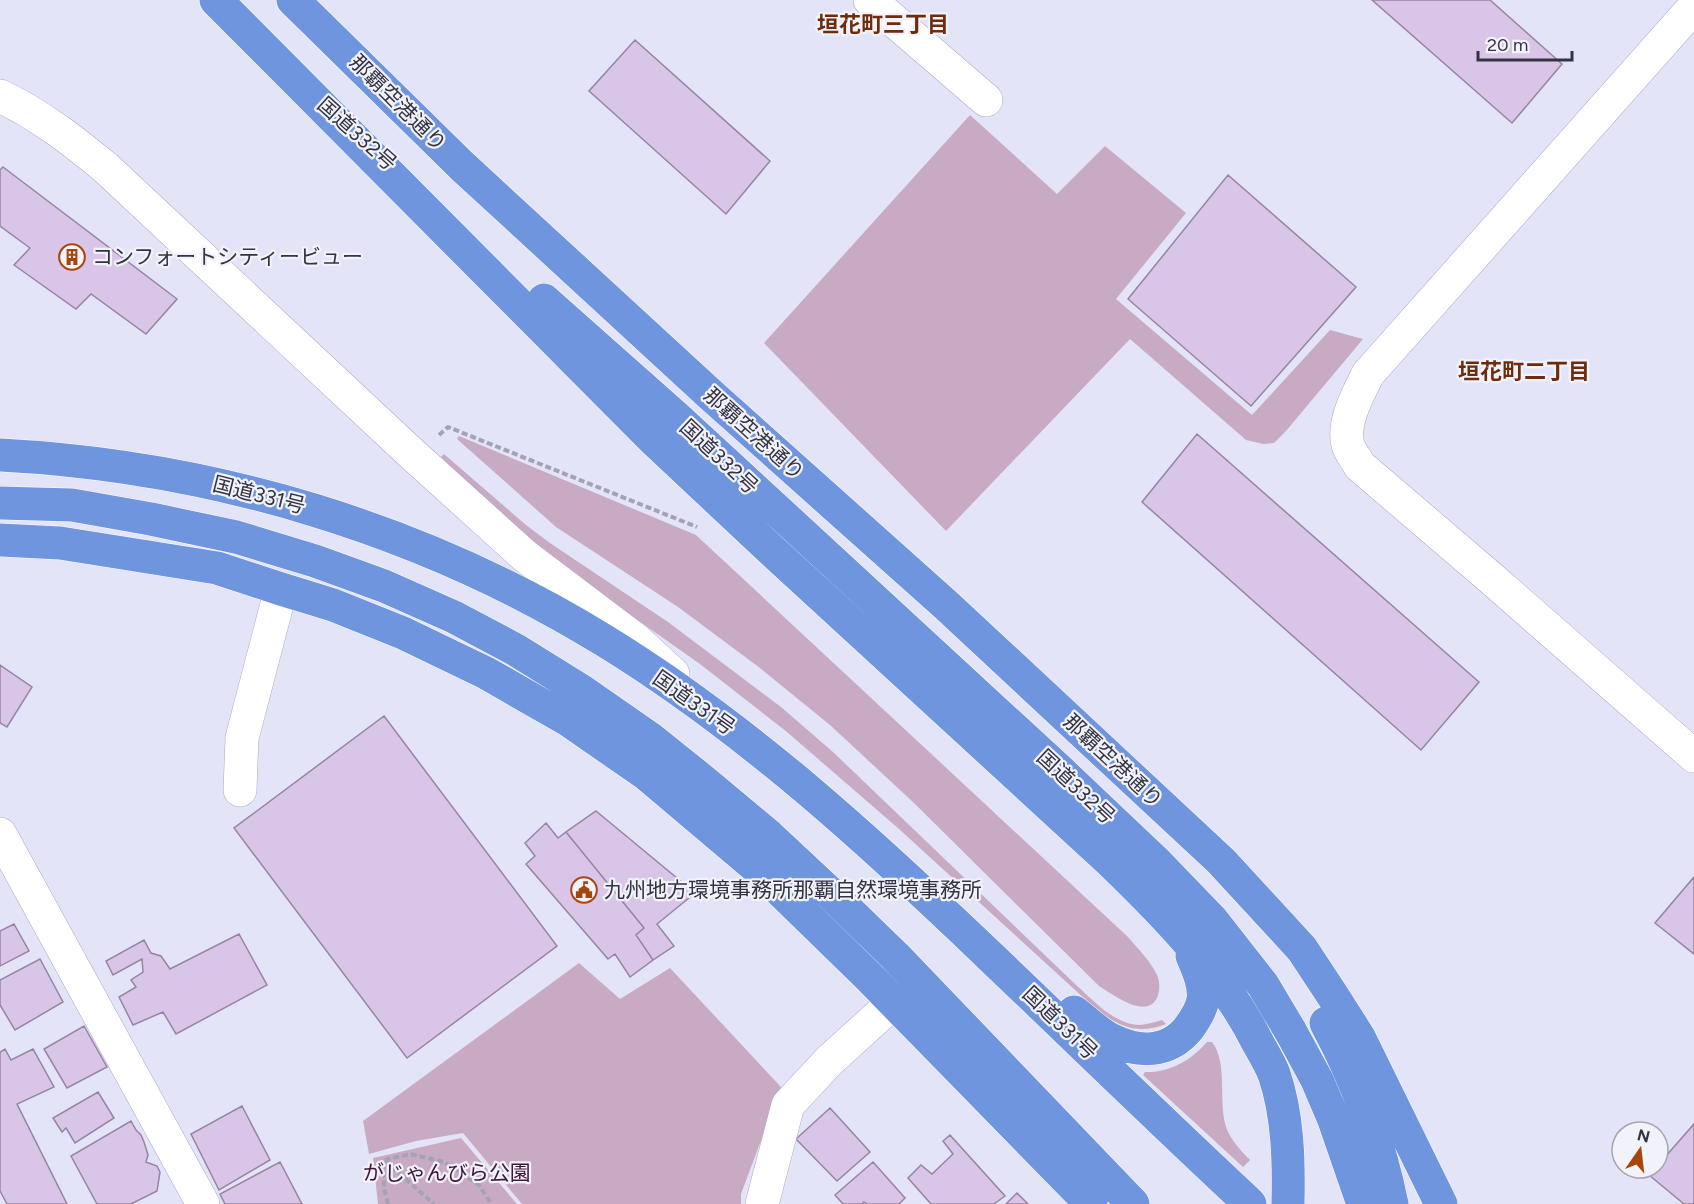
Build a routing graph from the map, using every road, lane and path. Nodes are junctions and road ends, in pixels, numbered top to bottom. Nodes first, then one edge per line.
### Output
1 (216, 0) edge
2 (293, 0) edge
3 (870, 0) edge
4 (1694, 8) edge
5 (303, 86) junction
6 (0, 96) edge
7 (986, 100) dead end
8 (438, 436) dead end
9 (0, 455) edge
10 (0, 503) edge
11 (703, 529) dead end
12 (0, 540) edge
13 (281, 589) junction
14 (741, 736) junction
15 (1694, 756) edge
16 (240, 790) dead end
17 (0, 834) edge
18 (1221, 861) junction
19 (951, 919) junction
20 (1184, 938) junction
21 (894, 1002) junction
22 (384, 1160) junction
23 (190, 1200) edge
24 (388, 1204) edge
25 (434, 1204) edge
26 (491, 1204) edge
27 (762, 1204) edge
28 (1091, 1204) edge
29 (1133, 1204) edge
30 (1250, 1204) edge
31 (1288, 1204) edge
32 (1363, 1204) edge
33 (1392, 1204) edge
34 (1441, 1204) edge

1 - 5 highway
2 - 18 highway, 那覇空港通り
3 - 7 street
4 - 15 street
5 - 20 highway, 国道332号
5 - 32 highway, 国道332号
6 - 14 street
8 - 11 path
9 - 14 highway, 国道331号
10 - 29 highway
12 - 13 highway
13 - 16 street
13 - 21 highway
14 - 19 highway, 国道331号
17 - 23 street
18 - 33 highway
18 - 34 highway
19 - 20 highway
19 - 30 highway, 国道331号
20 - 31 highway, 国道332号
21 - 27 street
21 - 28 highway
22 - 24 path
22 - 25 path
22 - 26 path

